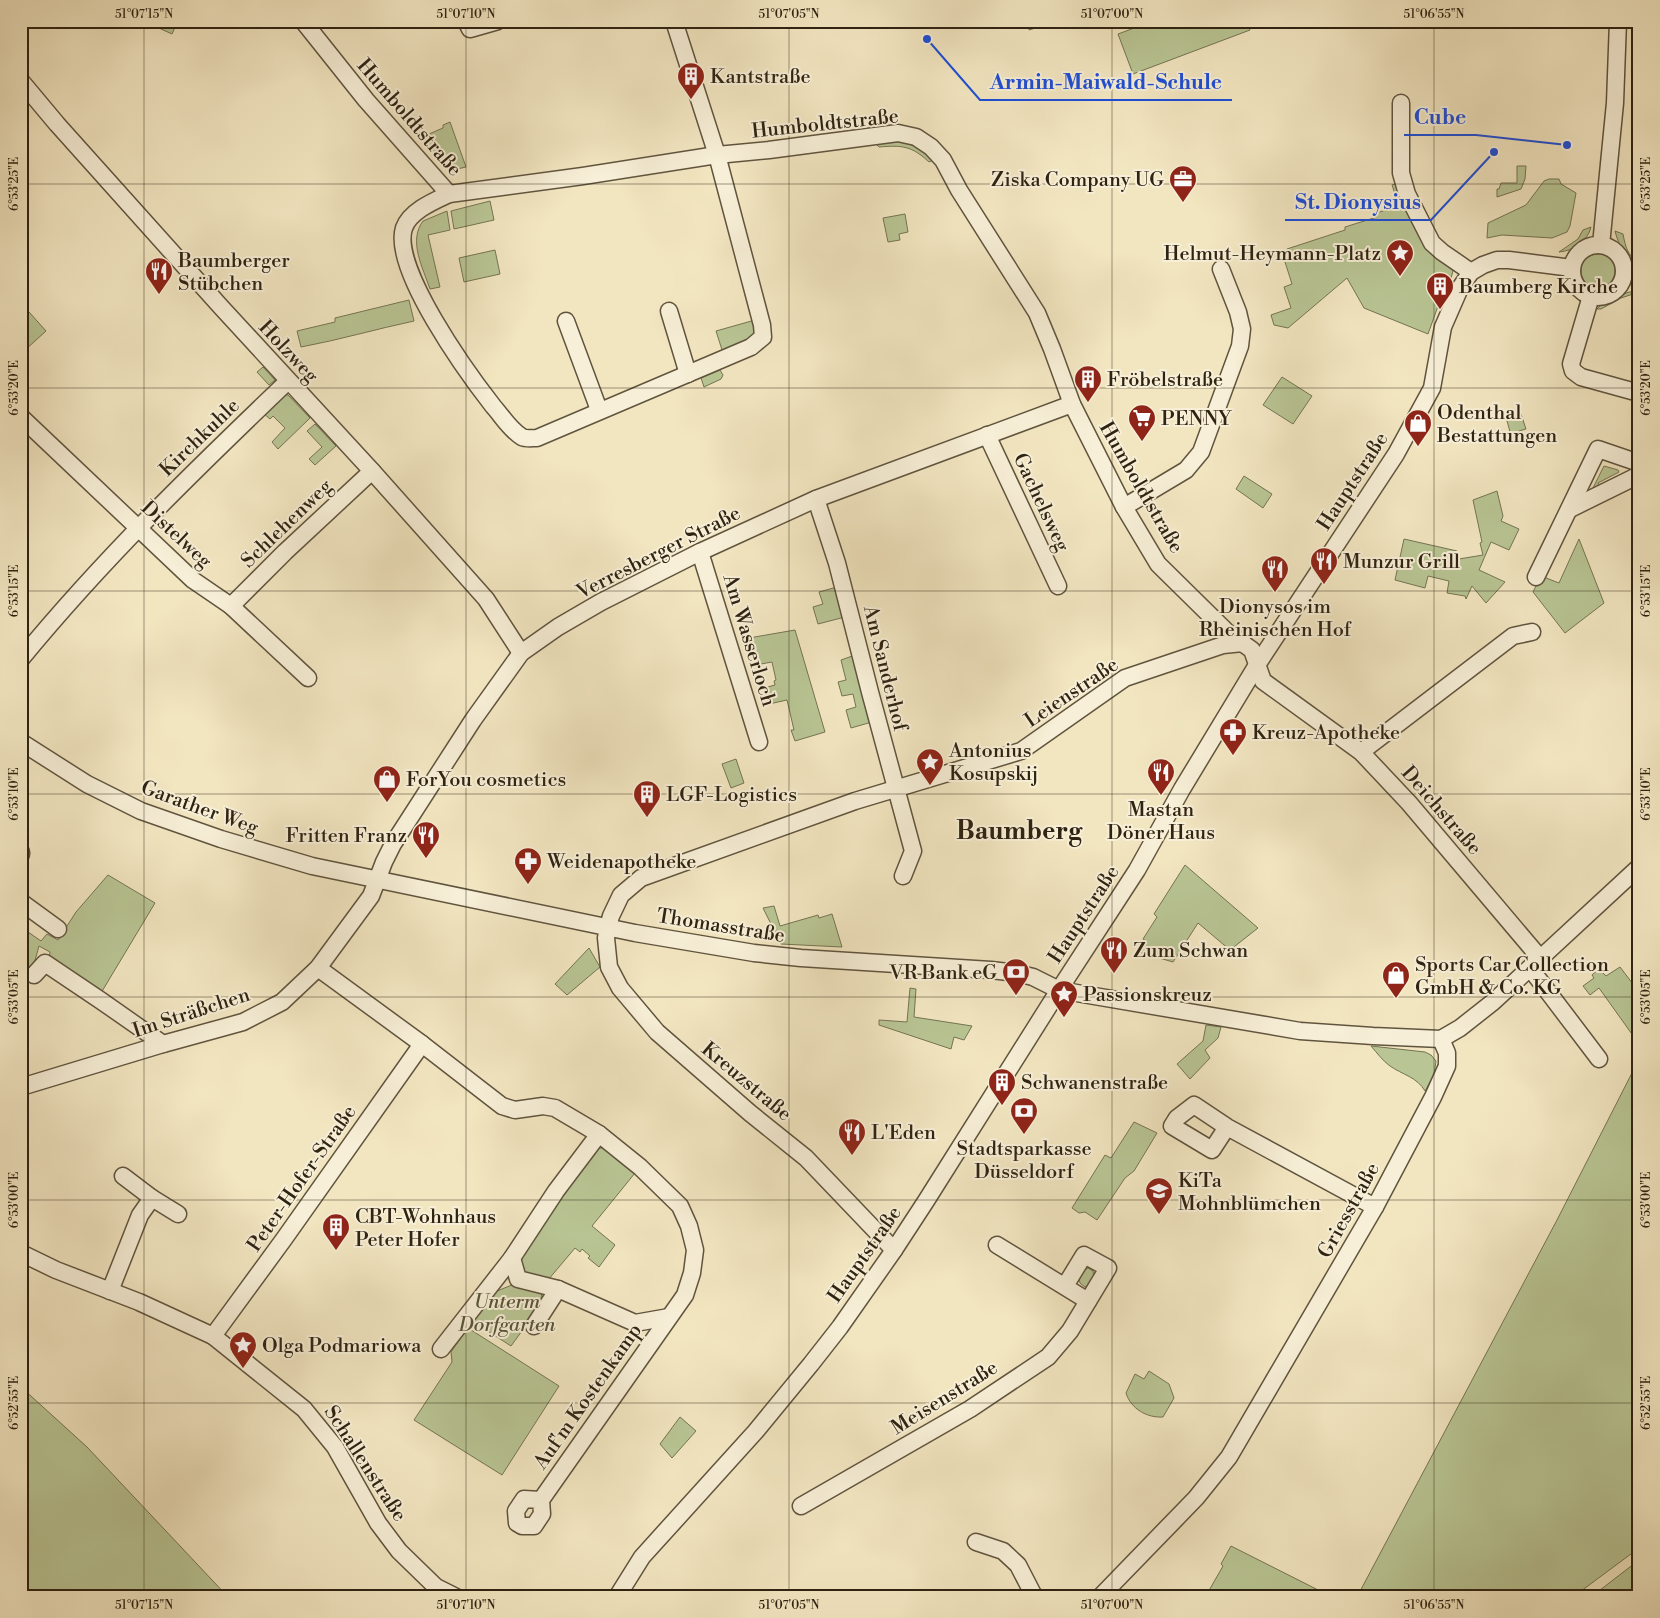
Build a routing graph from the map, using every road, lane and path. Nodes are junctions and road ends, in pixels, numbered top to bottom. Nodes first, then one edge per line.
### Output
1 (303, 21) edge
2 (466, 21) edge
3 (498, 21) edge
4 (674, 21) edge
5 (1618, 21) edge
6 (21, 81) edge
7 (1400, 103) dead end
8 (717, 155) junction
9 (449, 194) junction
10 (1601, 245) junction
11 (1572, 268) junction
12 (1221, 269) dead end
13 (1471, 272) junction
14 (1631, 279) edge
15 (1591, 296) junction
16 (669, 311) dead end
17 (566, 321) dead end
18 (688, 374) junction
19 (288, 381) junction
20 (1639, 393) edge
21 (1072, 404) junction
22 (599, 410) junction
23 (21, 417) edge
24 (987, 434) junction
25 (1639, 463) edge
26 (372, 471) junction
27 (1639, 475) edge
28 (816, 499) junction
29 (1124, 507) junction
30 (1570, 509) junction
31 (138, 528) junction
32 (700, 552) junction
33 (1536, 577) dead end
34 (1058, 586) dead end
35 (231, 606) junction
36 (1532, 632) dead end
37 (1243, 643) junction
38 (521, 653) junction
39 (21, 659) edge
40 (1257, 665) junction
41 (308, 678) dead end
42 (21, 742) edge
43 (760, 742) dead end
44 (1362, 752) junction
45 (895, 790) junction
46 (1634, 871) edge
47 (903, 876) dead end
48 (378, 881) junction
49 (21, 902) edge
50 (608, 927) junction
51 (58, 929) dead end
52 (1535, 963) junction
53 (318, 968) junction
54 (34, 974) dead end
55 (1059, 990) junction
56 (1441, 1039) junction
57 (163, 1044) junction
58 (422, 1044) junction
59 (1599, 1059) dead end
60 (21, 1087) edge
61 (1227, 1127) dead end
62 (599, 1134) junction
63 (123, 1176) dead end
64 (152, 1198) junction
65 (1375, 1207) junction
66 (178, 1214) dead end
67 (997, 1245) dead end
68 (894, 1250) junction
69 (21, 1253) edge
70 (512, 1258) junction
71 (518, 1279) junction
72 (491, 1286) junction
73 (1065, 1286) junction
74 (558, 1289) junction
75 (110, 1291) junction
76 (1088, 1301) junction
77 (669, 1317) junction
78 (635, 1323) junction
79 (534, 1326) dead end
80 (214, 1336) junction
81 (650, 1345) junction
82 (441, 1349) dead end
83 (541, 1500) dead end
84 (801, 1506) dead end
85 (976, 1542) dead end
86 (456, 1597) edge
87 (617, 1597) edge
88 (1036, 1597) edge
89 (1100, 1597) edge

1 - 9 street, Humboldtstraße
2 - 3 street
4 - 8 street
5 - 10 street
6 - 19 street, Holzweg
7 - 13 street
8 - 9 street, Humboldtstraße
8 - 18 street
8 - 21 street, Humboldtstraße
9 - 22 street
10 - 11 street
10 - 14 street
11 - 13 street
11 - 15 street
12 - 29 street
13 - 40 street, Hauptstraße
14 - 15 street
15 - 20 street
16 - 18 street
17 - 22 street
18 - 22 street
19 - 26 street, Holzweg
19 - 31 street, Kirchkuhle
21 - 24 street, Verresberger Straße
21 - 29 street, Humboldtstraße
23 - 31 street, Distelweg
24 - 28 street, Verresberger Straße
24 - 34 street, Gachelsweg
25 - 30 street
26 - 35 street, Schlehenweg
26 - 38 street, Holzweg
27 - 30 street
28 - 32 street, Verresberger Straße
28 - 45 street, Am Sanderhof
29 - 37 street, Humboldtstraße
30 - 33 street
31 - 35 street, Distelweg
31 - 39 street, Kirchkuhle
32 - 38 street, Verresberger Straße
32 - 43 street, Am Wasserloch
35 - 41 street, Distelweg
36 - 44 street
37 - 40 street, Humboldtstraße
37 - 45 street, Leienstraße
38 - 48 street, Verresberger Straße
40 - 44 street, Deichstraße
40 - 55 street, Hauptstraße
42 - 48 street, Garather Weg
44 - 52 street, Deichstraße
45 - 47 street, Am Sanderhof
45 - 50 street, Leienstraße
46 - 52 street
48 - 50 street, Thomasstraße
48 - 53 street, Im Sträßchen
49 - 51 street
50 - 55 street, Thomasstraße
50 - 68 street, Kreuzstraße
52 - 56 street
52 - 59 street, Deichstraße
53 - 57 street, Im Sträßchen
53 - 58 street
54 - 57 street
55 - 56 street
55 - 68 street, Hauptstraße
56 - 65 street, Griesstraße
57 - 60 street, Im Sträßchen
58 - 62 street
58 - 80 street, Peter-Hofer-Straße
61 - 65 street
62 - 70 street
62 - 77 street
63 - 64 street
64 - 66 street
64 - 75 street
65 - 89 street, Griesstraße
67 - 73 street
68 - 87 street, Hauptstraße
69 - 75 street, Schallenstraße
70 - 71 street
70 - 72 street
71 - 72 street
71 - 74 street
72 - 82 street
73 - 76 street
73 - 76 street, Meisenstraße
74 - 78 street
74 - 79 street
75 - 80 street, Schallenstraße
76 - 84 street, Meisenstraße
77 - 78 street
77 - 81 street, Auf'm Kostenkamp
78 - 81 street
80 - 86 street, Schallenstraße
81 - 83 street, Auf'm Kostenkamp
85 - 88 street

